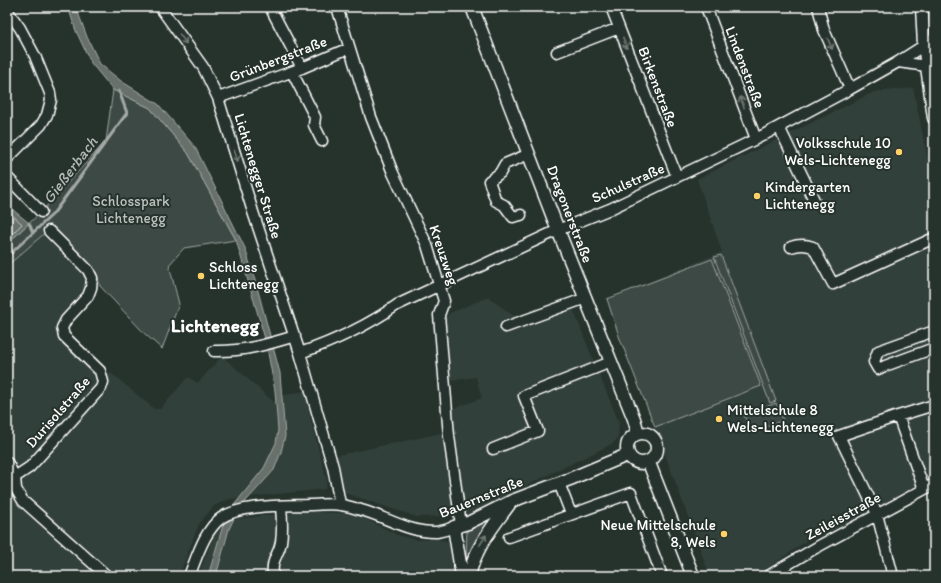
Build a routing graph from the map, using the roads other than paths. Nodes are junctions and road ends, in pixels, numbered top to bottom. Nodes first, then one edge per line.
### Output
1 (160, 7) edge
2 (270, 7) edge
3 (337, 7) edge
4 (472, 7) edge
5 (610, 7) edge
6 (706, 7) edge
7 (818, 7) edge
8 (922, 7) edge
9 (7, 10) edge
10 (619, 28) junction
11 (929, 42) edge
12 (349, 48) junction
13 (557, 52) dead end
14 (898, 62) junction
15 (927, 66) junction
16 (297, 70) junction
17 (850, 89) junction
18 (218, 98) junction
19 (934, 118) edge
20 (778, 127) junction
21 (756, 139) junction
22 (322, 141) dead end
23 (529, 154) junction
24 (7, 159) edge
25 (7, 177) edge
26 (677, 177) junction
27 (814, 200) dead end
28 (41, 212) dead end
29 (521, 215) dead end
30 (558, 230) junction
31 (49, 231) dead end
32 (934, 238) edge
33 (791, 247) dead end
34 (440, 285) junction
35 (586, 298) junction
36 (506, 327) dead end
37 (934, 331) edge
38 (294, 336) junction
39 (934, 348) edge
40 (214, 352) dead end
41 (300, 353) junction
42 (610, 362) junction
43 (934, 405) edge
44 (898, 416) junction
45 (638, 433) junction
46 (493, 449) dead end
47 (627, 455) junction
48 (7, 462) edge
49 (649, 463) junction
50 (15, 477) junction
51 (559, 483) junction
52 (934, 484) edge
53 (924, 489) junction
54 (512, 501) junction
55 (340, 504) junction
56 (281, 506) junction
57 (571, 514) junction
58 (877, 514) junction
59 (458, 526) junction
60 (509, 537) dead end
61 (107, 576) edge
62 (190, 576) edge
63 (273, 576) edge
64 (462, 576) edge
65 (469, 576) edge
66 (662, 576) edge
67 (693, 576) edge
68 (768, 576) edge
69 (893, 576) edge

1 -> 18 street, Lichtenegger Straße
2 - 16 street
3 - 12 street, Kreuzweg
4 - 23 main road, Dragonerstraße
5 - 10 street, Birkenstraße
21 -> 6 street, Lindenstraße
7 -> 17 street
8 - 11 main road
9 - 24 street
10 - 13 street
10 -> 26 street, Birkenstraße
11 - 14 street, Schulstraße
11 - 15 main road
12 - 16 street, Grünbergstraße
12 - 34 street, Kreuzweg
14 - 15 street
14 - 17 street, Schulstraße
15 - 19 main road
16 - 18 street, Grünbergstraße
16 - 22 street
17 - 20 street, Schulstraße
18 -> 38 street, Lichtenegger Straße
20 - 21 street, Schulstraße
20 - 27 street
21 - 26 street, Schulstraße
23 - 29 street
23 - 30 main road, Dragonerstraße
25 - 28 street
26 - 30 street, Schulstraße
30 - 34 street, Schulstraße
30 - 35 main road, Dragonerstraße
31 - 50 street, Durisolstraße
32 - 33 street
34 - 41 street, Schulstraße
34 - 59 street, Kreuzweg
35 - 36 street
35 - 42 main road, Dragonerstraße
37 - 39 street
38 - 40 street
38 - 41 street, Lichtenegger Straße
41 - 55 street, Lichtenegger Straße
42 - 45 main road, Dragonerstraße
42 - 46 street
43 - 44 street
44 - 53 street
44 - 58 street
45 - 47 main road
45 - 49 main road
47 - 49 main road
47 - 51 main road, Bauernstraße
48 - 50 street
49 - 67 main road
50 - 61 street
51 - 54 main road, Bauernstraße
51 - 57 street
52 - 53 street, Zeileisstraße
53 - 58 street, Zeileisstraße
54 - 59 main road, Bauernstraße
65 -> 54 main road
55 - 56 street, Bauernstraße
55 - 59 street, Bauernstraße
56 - 62 street, Bauernstraße
56 - 63 street
57 - 60 street
57 - 66 street
58 - 68 street, Zeileisstraße
58 - 69 street
59 - 64 main road

